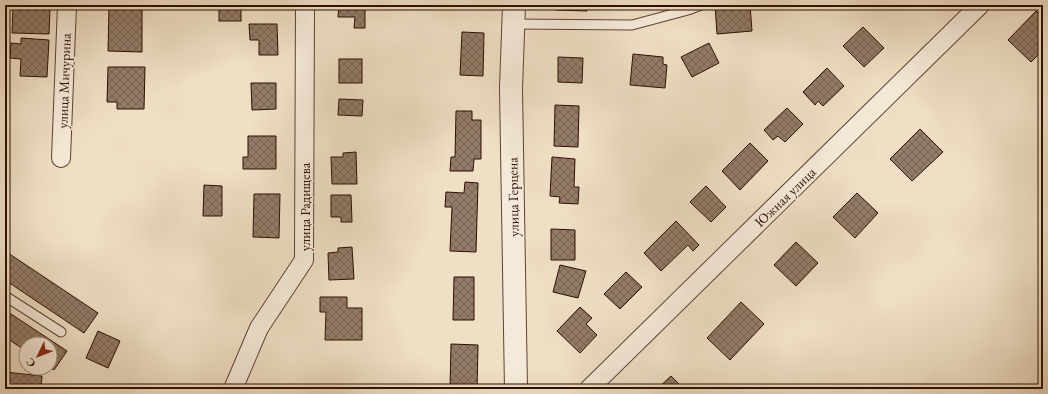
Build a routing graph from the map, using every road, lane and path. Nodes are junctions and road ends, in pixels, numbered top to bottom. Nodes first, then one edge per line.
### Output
1 (67, 5) edge
2 (305, 5) edge
3 (701, 5) edge
4 (972, 8) edge
5 (514, 15) edge
6 (61, 158) dead end
7 (5, 296) edge
8 (61, 332) dead end
9 (233, 389) edge
10 (516, 389) edge
11 (589, 389) edge

1 - 6 street, улица Мичурина
2 - 9 street, улица Радищева
3 - 5 lane
4 - 11 street, Южная улица
5 - 10 street, улица Герцена
7 - 8 lane

